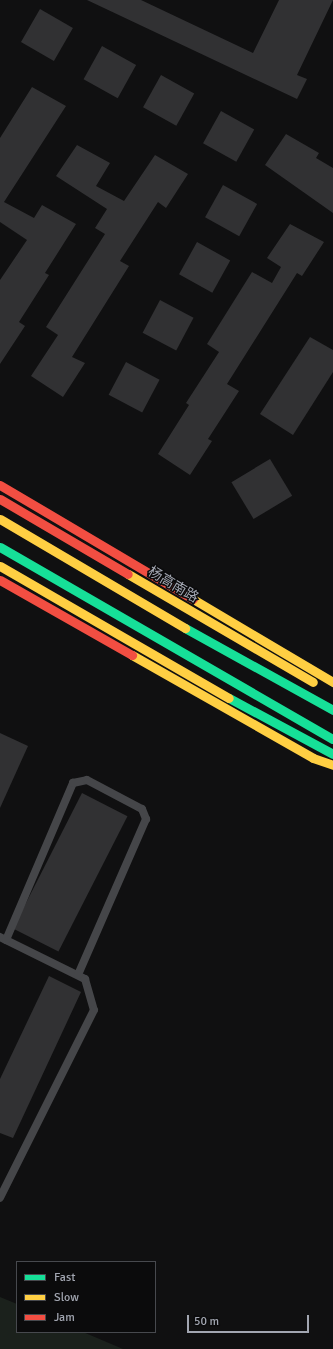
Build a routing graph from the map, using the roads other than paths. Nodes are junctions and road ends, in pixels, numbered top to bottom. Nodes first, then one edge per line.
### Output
1 (0, 485) edge
2 (0, 499) edge
3 (0, 518) edge
4 (0, 547) edge
5 (0, 566) edge
6 (0, 580) edge
7 (333, 682) edge
8 (333, 693) edge
9 (333, 710) edge
10 (333, 738) edge
11 (333, 754) edge
12 (333, 765) edge
13 (3, 939) edge
14 (78, 975) junction
15 (0, 1198) edge

1 - 7 main road
2 - 8 main road, 杨高南路
3 - 9 main road
4 - 10 main road
5 - 11 main road
6 - 12 main road
13 - 14 lane
13 - 14 lane
14 - 15 lane

